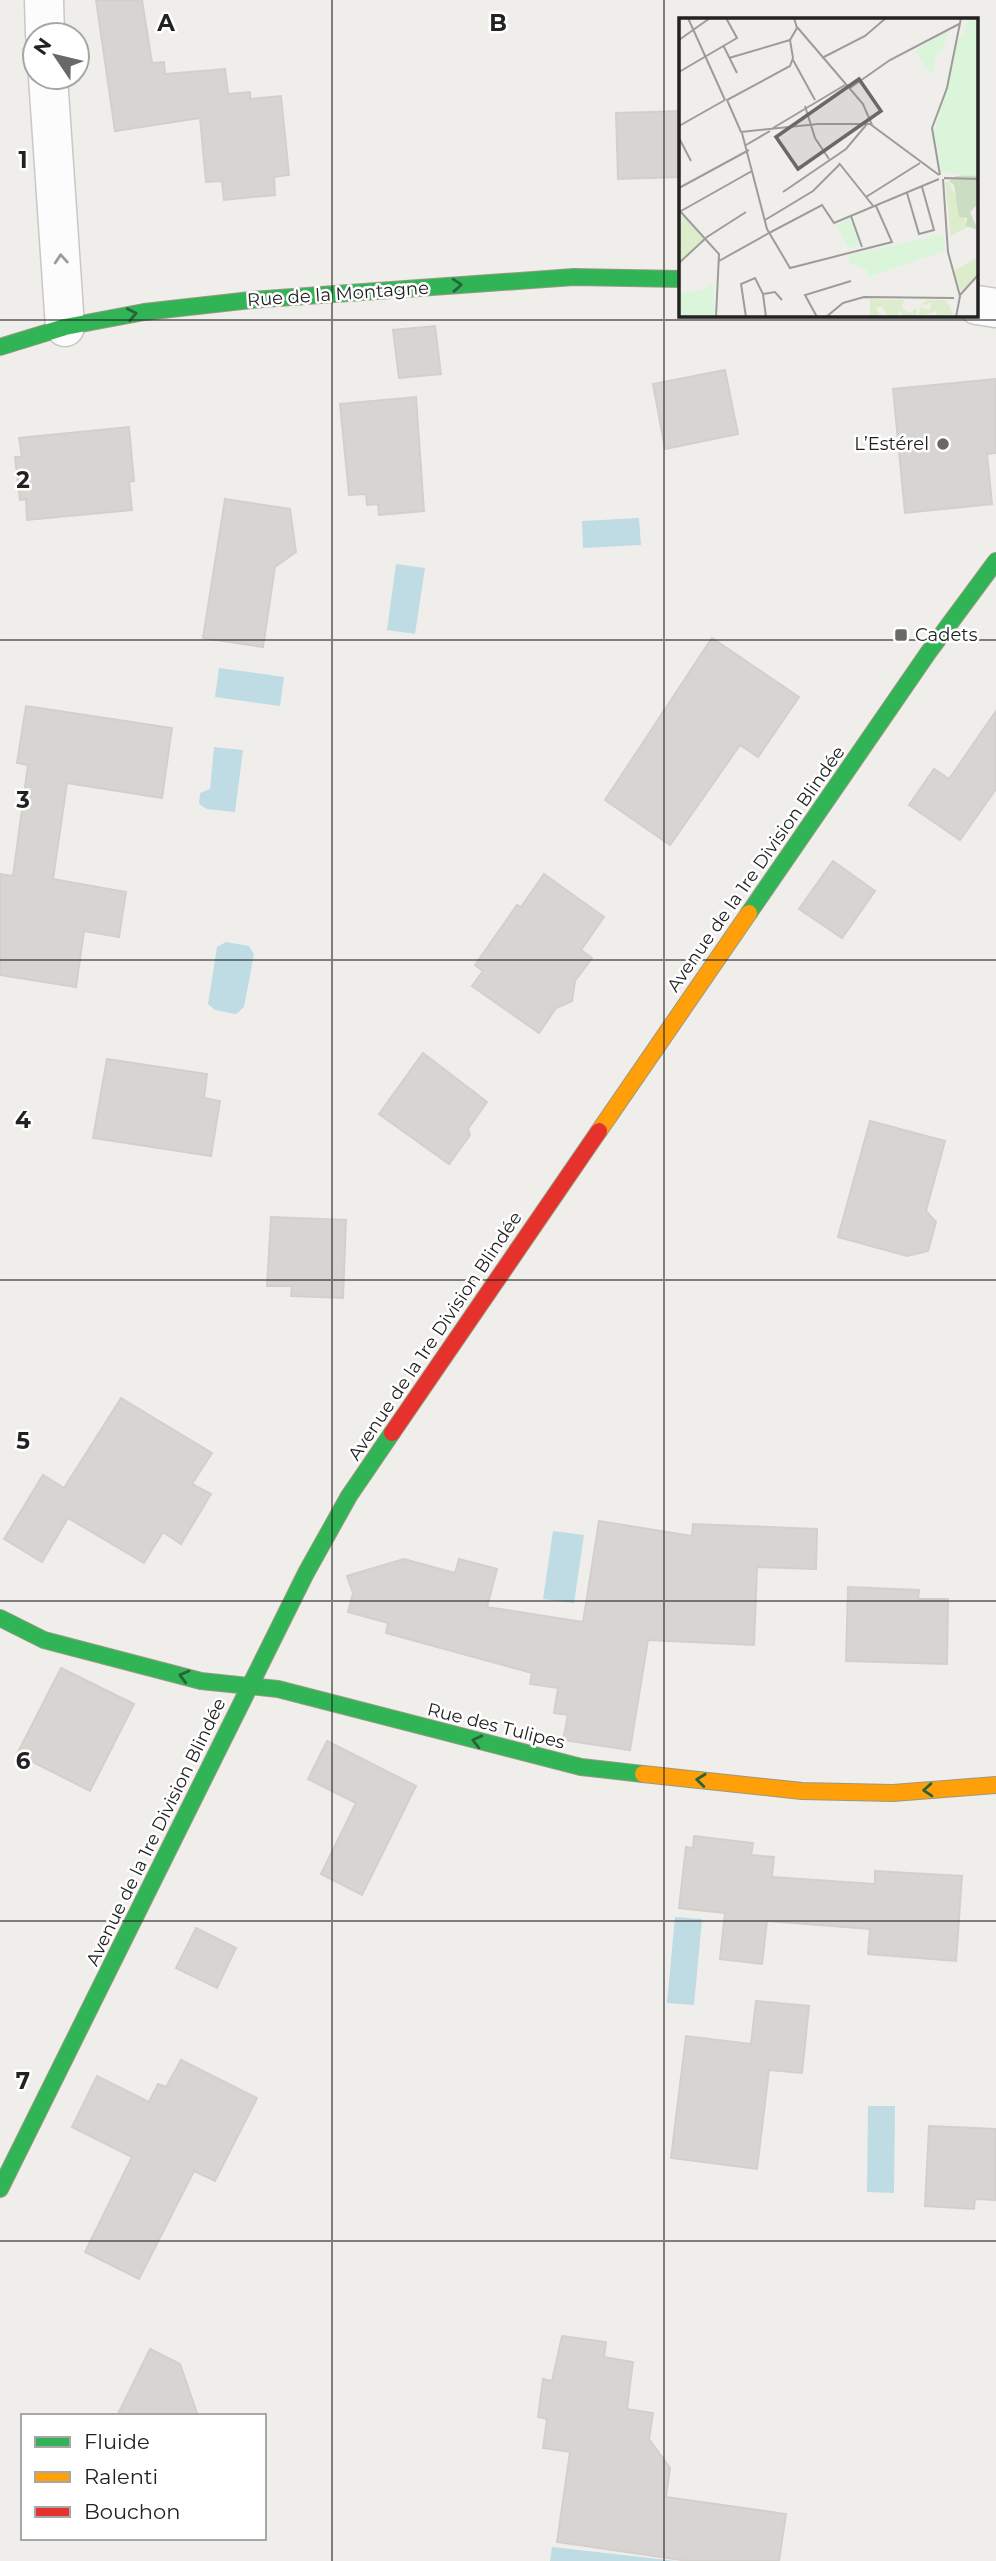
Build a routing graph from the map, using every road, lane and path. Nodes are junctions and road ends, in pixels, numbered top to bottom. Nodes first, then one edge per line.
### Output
1 (44, 0) edge
2 (45, 21) edge
3 (49, 91) edge
4 (679, 279) edge
5 (978, 305) edge
6 (996, 308) edge
7 (65, 327) junction
8 (0, 347) edge
9 (996, 562) edge
10 (0, 1618) edge
11 (250, 1686) junction
12 (996, 1785) edge
13 (0, 2189) edge

1 - 2 street
7 -> 3 street
7 -> 4 main road, Rue de la Montagne
5 - 6 street
7 - 8 main road, Rue de la Montagne
9 - 11 main road, Avenue de la 1re Division Blindée
11 -> 10 main road, Rue des Tulipes
12 -> 11 main road, Rue des Tulipes
11 - 13 main road, Avenue de la 1re Division Blindée

